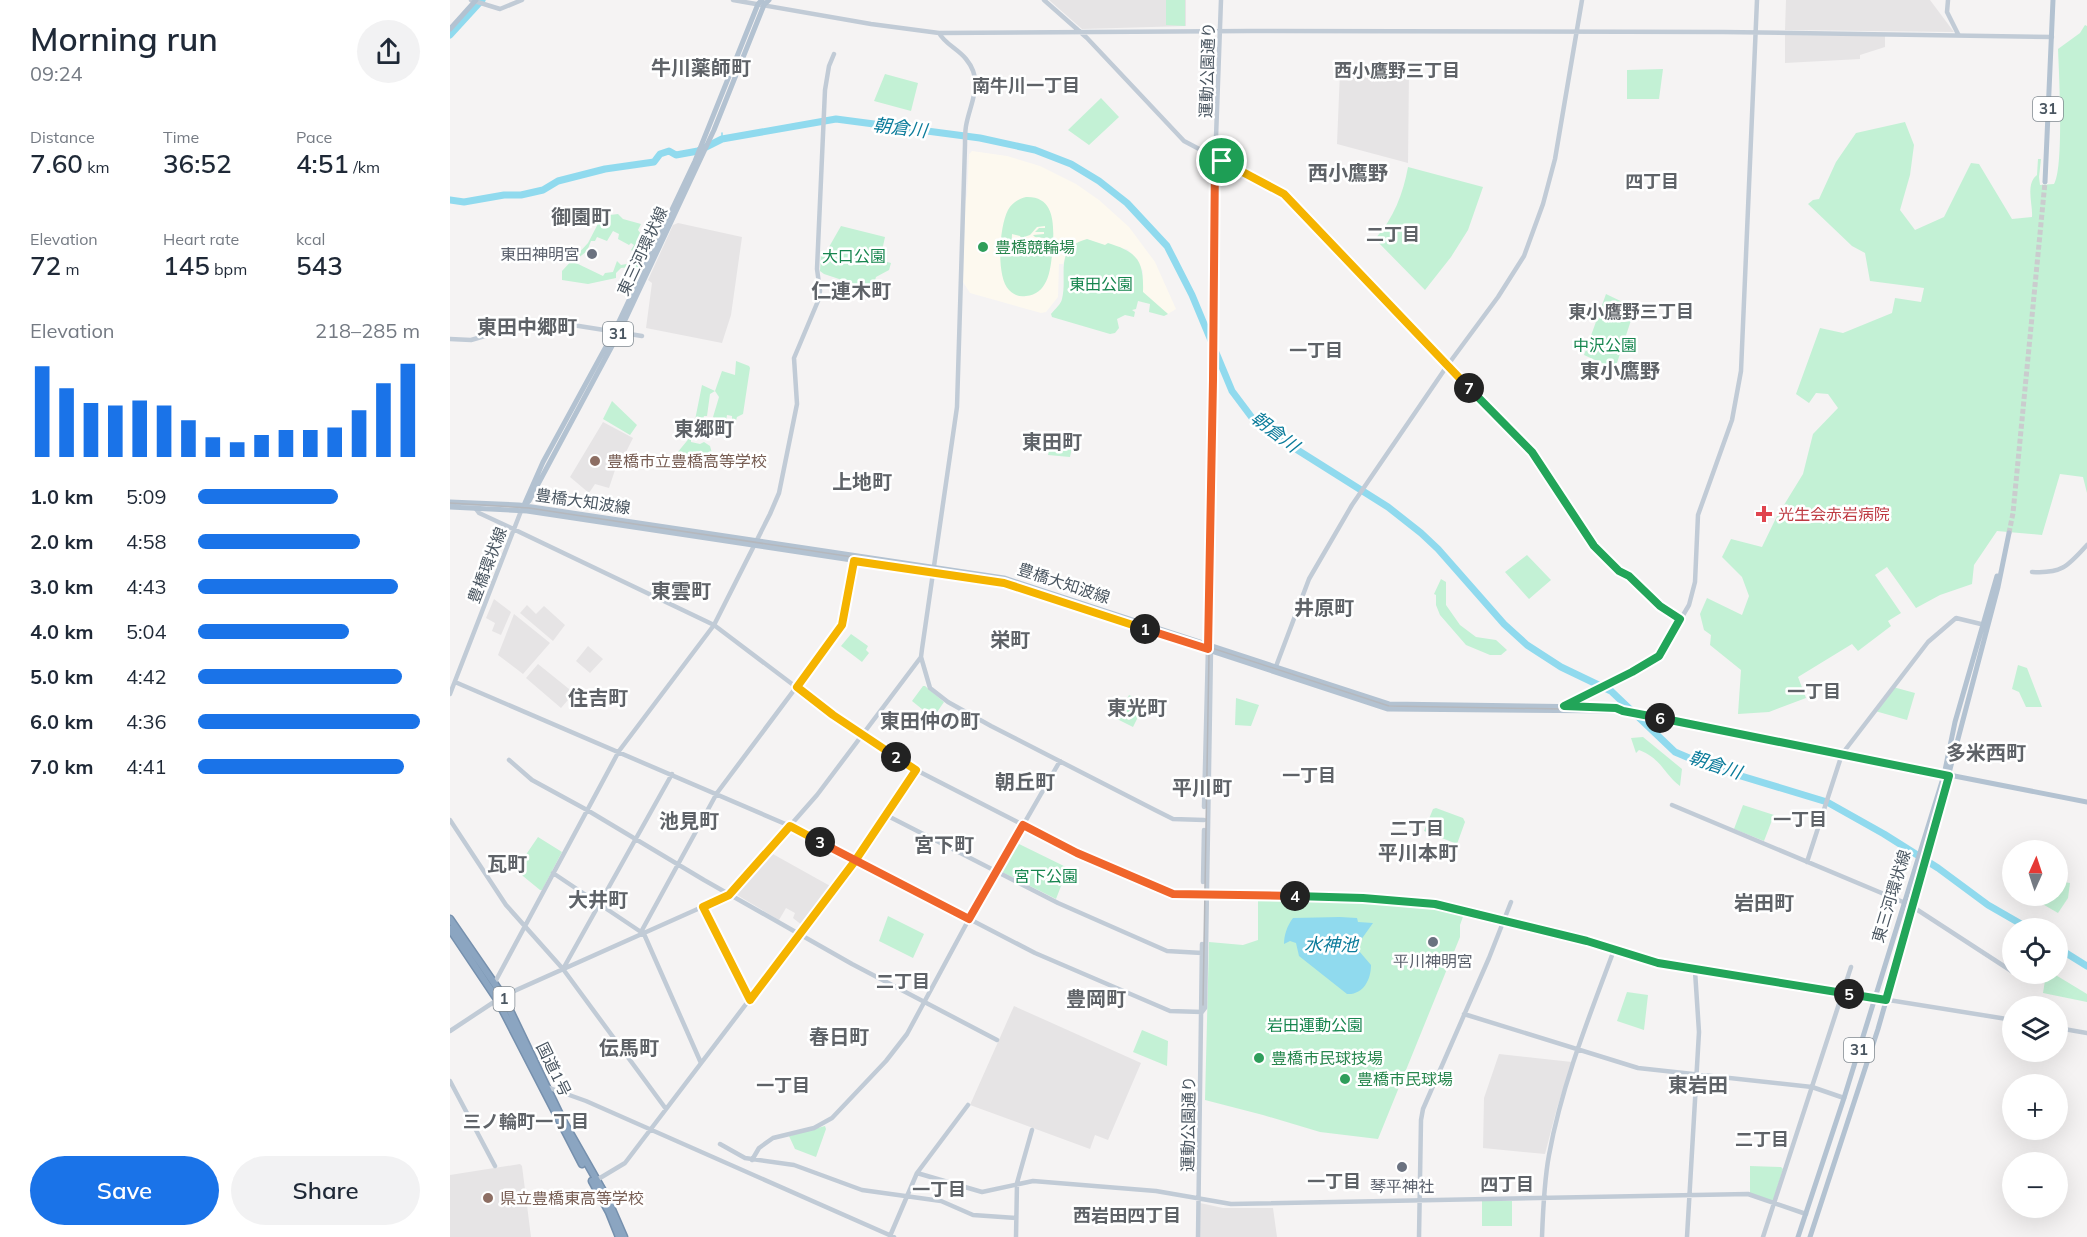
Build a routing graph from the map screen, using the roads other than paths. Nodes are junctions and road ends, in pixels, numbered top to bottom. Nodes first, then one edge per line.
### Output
1 (522, 0) edge
2 (734, 0) edge
3 (769, 0) edge
4 (1044, 0) edge
5 (1221, 0) edge
6 (1582, 0) edge
7 (1757, 0) edge
8 (1948, 0) edge
9 (2053, 0) edge
10 (474, 1) edge
11 (761, 3) edge
12 (450, 29) edge
13 (1220, 31) junction
14 (1577, 31) junction
15 (1756, 32) junction
16 (939, 33) junction
17 (1081, 33) junction
18 (1958, 34) junction
19 (2052, 37) junction
20 (834, 54) dead end
21 (1215, 158) junction
22 (2045, 182) tunnel mouth
23 (616, 332) junction
24 (642, 336) dead end
25 (450, 339) edge
26 (1447, 366) junction
27 (450, 502) edge
28 (450, 507) edge
29 (476, 508) junction
30 (523, 509) junction
31 (513, 529) junction
32 (2009, 533) tunnel mouth
33 (755, 543) junction
34 (2087, 545) edge
35 (854, 558) junction
36 (934, 570) junction
37 (2032, 572) dead end
38 (1680, 619) junction
39 (714, 625) junction
40 (1986, 625) junction
41 (1209, 648) junction
42 (921, 657) junction
43 (1275, 669) junction
44 (455, 682) junction
45 (797, 687) junction
46 (450, 694) edge
47 (1564, 706) junction
48 (1623, 711) junction
49 (862, 735) junction
50 (619, 751) junction
51 (1842, 754) junction
52 (509, 760) dead end
53 (1060, 761) junction
54 (916, 770) junction
55 (672, 774) junction
56 (1946, 776) junction
57 (717, 793) junction
58 (2087, 802) edge
59 (1672, 806) dead end
60 (587, 810) junction
61 (885, 815) junction
62 (450, 820) edge
63 (1204, 820) junction
64 (1023, 825) junction
65 (790, 826) junction
66 (636, 838) junction
67 (855, 861) junction
68 (1808, 862) junction
69 (679, 864) junction
70 (996, 872) junction
71 (553, 873) junction
72 (730, 894) junction
73 (1204, 895) junction
74 (1511, 902) dead end
75 (1903, 902) junction
76 (599, 904) junction
77 (703, 907) junction
78 (1913, 907) junction
79 (450, 919) edge
80 (969, 919) junction
81 (1504, 921) junction
82 (524, 927) junction
83 (450, 929) edge
84 (643, 933) junction
85 (800, 934) junction
86 (1614, 950) junction
87 (1203, 953) junction
88 (2002, 964) edge
89 (1851, 967) dead end
90 (563, 969) junction
91 (1695, 971) junction
92 (495, 982) junction
93 (1843, 993) junction
94 (500, 998) junction
95 (1875, 999) junction
96 (750, 1000) junction
97 (1886, 1000) junction
98 (925, 1001) junction
99 (1202, 1012) junction
100 (1464, 1014) junction
101 (2002, 1018) edge
102 (2068, 1030) edge
103 (450, 1031) edge
104 (2087, 1033) edge
105 (997, 1040) dead end
106 (1579, 1048) junction
107 (701, 1063) junction
108 (1698, 1074) junction
109 (450, 1082) edge
110 (544, 1086) junction
111 (1812, 1087) junction
112 (1844, 1098) junction
113 (968, 1106) dead end
114 (666, 1109) junction
115 (650, 1130) junction
116 (1032, 1130) dead end
117 (720, 1144) dead end
118 (752, 1160) junction
119 (495, 1166) dead end
120 (917, 1173) junction
121 (595, 1182) junction
122 (1017, 1183) junction
123 (1690, 1196) junction
124 (907, 1197) junction
125 (1199, 1198) junction
126 (1543, 1198) junction
127 (1419, 1200) junction
128 (1774, 1203) junction
129 (1806, 1214) junction
130 (1016, 1218) junction
131 (622, 1237) edge
132 (892, 1237) edge
133 (1016, 1237) edge
134 (1198, 1237) edge
135 (1419, 1237) edge
136 (1542, 1237) edge
137 (1687, 1237) edge
138 (1763, 1237) edge
139 (1798, 1237) edge
140 (1810, 1237) edge

1 - 10 street
2 - 11 street
3 - 11 main road, 東三河環状線 / 31
4 - 17 street
5 - 13 street, 運動公園通り
6 - 14 street
7 - 15 street
8 - 18 street
9 - 19 main road, 31
10 - 12 main road
11 - 16 street
11 - 23 main road, 東三河環状線 / 31
13 - 14 street
13 - 17 street
13 - 21 street, 運動公園通り
14 - 15 street
14 - 26 street
15 - 18 street
15 - 38 street
16 - 17 street
16 - 36 street
17 - 21 street
18 - 19 street
19 - 22 main road, 31
20 - 33 street
21 - 26 street
21 - 41 street, 運動公園通り
23 - 24 street
23 - 25 street
23 - 30 main road, 東三河環状線 / 31
26 - 38 street
26 - 43 street
27 - 30 main road, 豊橋大知波線
28 - 29 main road, 豊橋大知波線
29 - 30 main road, 豊橋大知波線
29 - 31 street
30 - 31 street, 豊橋環状線
30 - 33 main road, 豊橋大知波線
31 - 39 street
31 - 44 street, 豊橋環状線
32 - 40 main road, 東三河環状線 / 31
33 - 35 main road, 豊橋大知波線
33 - 39 street
34 - 37 street
35 - 36 main road, 豊橋大知波線
35 - 45 street
36 - 41 main road, 豊橋大知波線
36 - 42 street
38 - 47 street
39 - 45 street
39 - 50 street
40 - 51 street
40 - 56 main road, 東三河環状線 / 31
41 - 43 main road, 豊橋大知波線
41 - 63 street, 運動公園通り
41 - 73 street, 運動公園通り
42 - 49 street
42 - 53 street
43 - 47 main road, 豊橋大知波線
43 - 48 main road, 豊橋大知波線
44 - 46 street, 豊橋環状線
44 - 50 street
45 - 49 street
45 - 57 street
47 - 48 main road, 豊橋大知波線
48 - 51 main road, 豊橋大知波線
49 - 54 street
49 - 65 street
50 - 55 street
50 - 60 street
51 - 56 main road, 豊橋大知波線
51 - 68 street
52 - 60 street
53 - 63 street
53 - 64 street
54 - 61 street
54 - 64 street
55 - 57 street
55 - 66 street
56 - 58 main road, 豊橋大知波線
56 - 75 main road, 東三河環状線 / 31
56 - 78 main road, 東三河環状線 / 31
57 - 65 street
57 - 69 street
59 - 68 street
60 - 66 street
60 - 71 street
61 - 67 street
61 - 70 street
62 - 82 street
63 - 73 street, 運動公園通り
64 - 70 street
64 - 73 street
65 - 67 street
65 - 72 street
66 - 69 street
66 - 76 street
67 - 80 street
67 - 85 street
68 - 75 street
69 - 72 street
69 - 84 street
70 - 80 street
70 - 87 street
71 - 76 street
71 - 82 street
72 - 77 street
72 - 85 street
73 - 81 street
73 - 87 street, 運動公園通り
74 - 81 street
75 - 95 main road, 東三河環状線 / 31
76 - 84 street
76 - 90 street
77 - 84 street
77 - 96 street
78 - 88 street
78 - 97 main road, 東三河環状線 / 31
79 - 92 highway, 国道1号 / 1
80 - 98 street
80 - 99 street
81 - 86 street
81 - 100 street
82 - 90 street
82 - 92 street
83 - 94 highway, 国道1号 / 1
84 - 90 street
84 - 107 street
85 - 96 street
85 - 98 street
86 - 91 street
86 - 106 street
87 - 99 street, 運動公園通り
89 - 93 street
90 - 94 street
90 - 114 street
91 - 93 street
91 - 108 street
92 - 94 highway, 国道1号 / 1
93 - 95 street
93 - 111 street
94 - 103 street
94 - 110 highway, 国道1号 / 1
95 - 97 street
95 - 112 main road, 東三河環状線 / 31
96 - 107 street
97 - 101 street
97 - 140 main road, 東三河環状線 / 31
98 - 105 street
98 - 118 street
99 - 125 street, 運動公園通り
100 - 106 street
100 - 127 street
102 - 104 street
106 - 108 street
106 - 126 street
107 - 114 street
108 - 111 street
108 - 123 street
109 - 119 street
110 - 115 street
110 - 121 highway, 国道1号 / 1
111 - 112 street
111 - 128 street
112 - 129 main road, 東三河環状線 / 31
113 - 120 street
114 - 115 street
115 - 121 street
115 - 132 street
116 - 122 street
117 - 118 street
118 - 124 street
120 - 122 street
120 - 124 street
121 - 131 highway, 国道1号 / 1
122 - 125 street
122 - 130 street
123 - 126 street
123 - 128 street
123 - 137 street
124 - 130 street
124 - 132 street
125 - 127 street
125 - 134 street, 運動公園通り
126 - 127 street
126 - 136 street
127 - 135 street
128 - 129 street
128 - 138 street
129 - 139 main road, 東三河環状線 / 31
130 - 133 street

